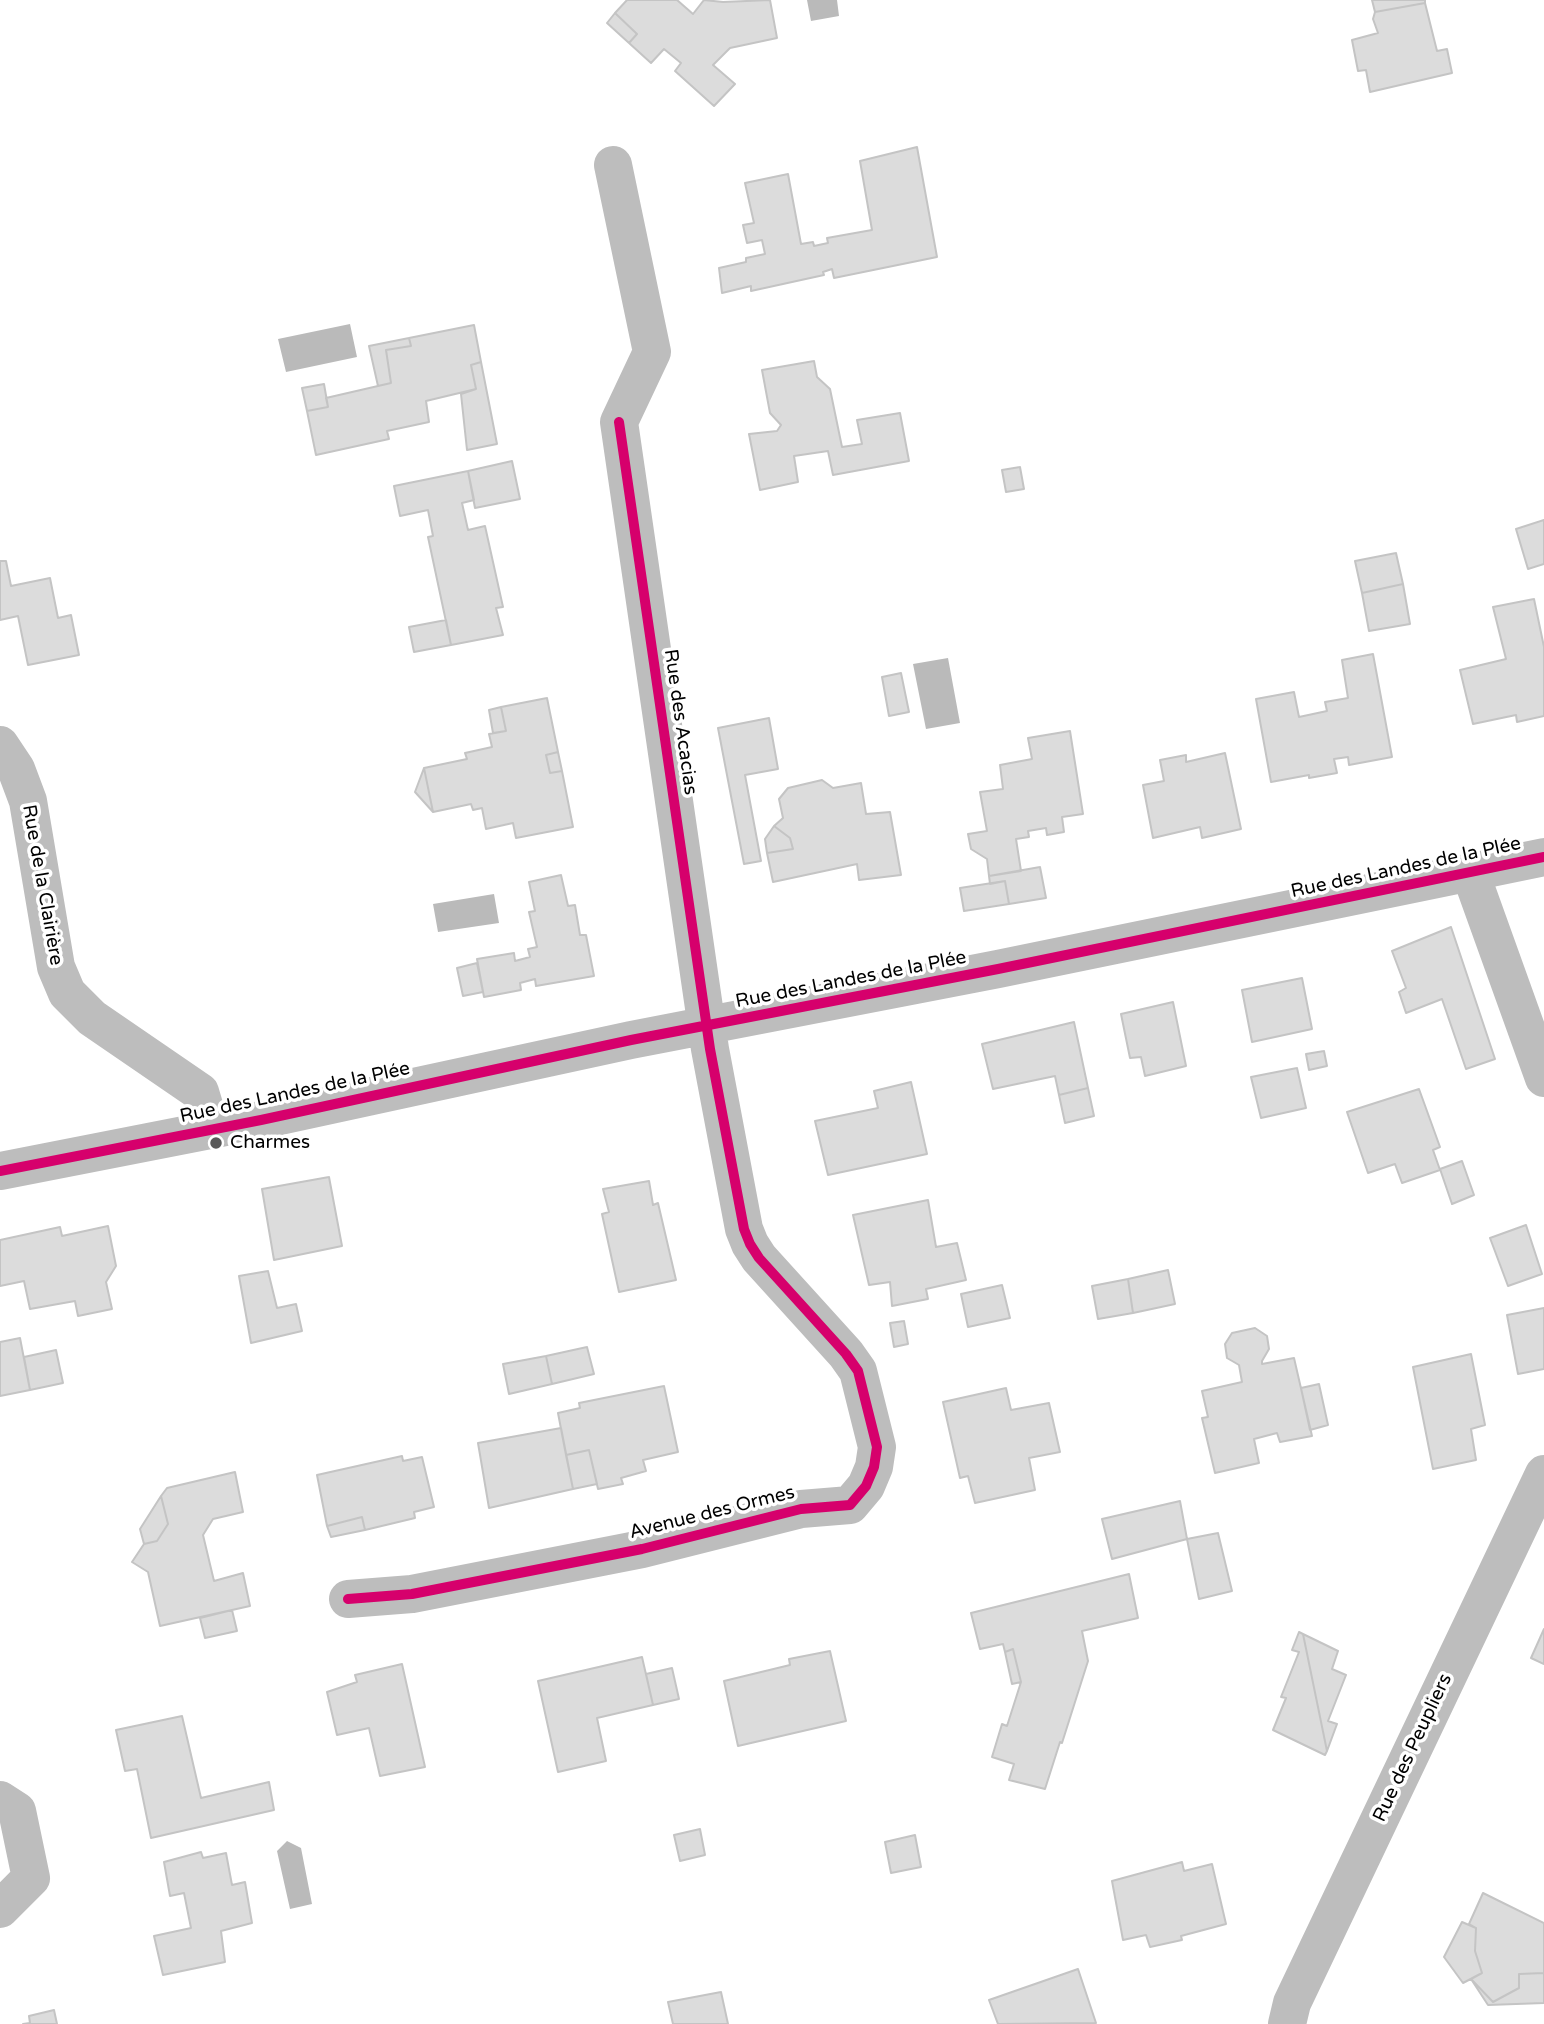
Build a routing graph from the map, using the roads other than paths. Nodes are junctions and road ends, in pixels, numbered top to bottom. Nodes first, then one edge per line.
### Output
1 (613, 165) dead end
2 (0, 745) edge
3 (1544, 857) edge
4 (1470, 872) junction
5 (707, 1026) junction
6 (1544, 1078) edge
7 (211, 1129) junction
8 (0, 1171) edge
9 (1544, 1474) edge
10 (348, 1599) dead end
11 (0, 1800) edge
12 (0, 1909) edge
13 (1287, 2024) edge

1 - 5 street, Rue des Acacias
2 - 7 street, Rue de la Clairière
3 - 4 street, Rue des Landes de la Plée
4 - 5 street, Rue des Landes de la Plée
4 - 6 street
5 - 7 street, Rue des Landes de la Plée
5 - 10 street, Avenue des Ormes
7 - 8 street, Rue des Landes de la Plée
9 - 13 street, Rue des Peupliers
11 - 12 street

